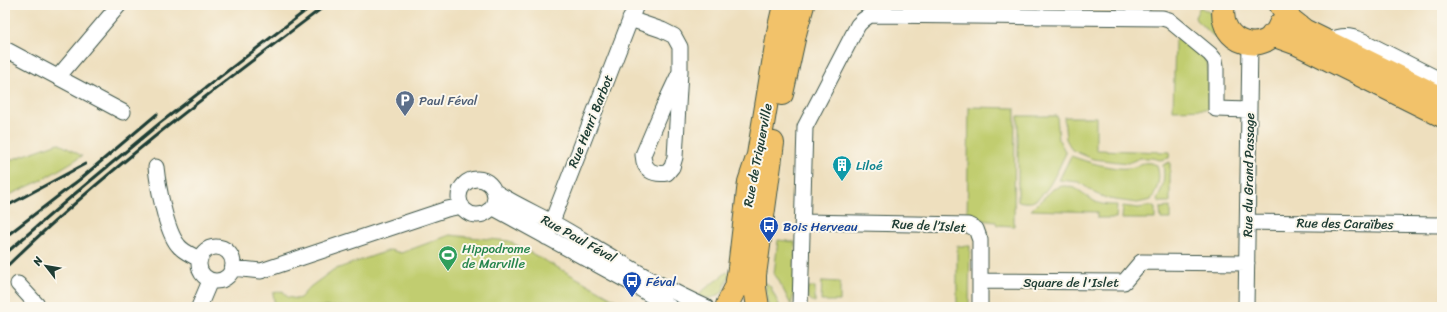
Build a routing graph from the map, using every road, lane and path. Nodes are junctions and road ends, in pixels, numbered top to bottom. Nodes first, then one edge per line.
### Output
1 (119, 5) edge
2 (768, 5) edge
3 (784, 5) edge
4 (792, 5) edge
5 (803, 5) edge
6 (1281, 6) edge
7 (1219, 7) edge
8 (633, 12) edge
9 (1272, 35) junction
10 (1328, 41) junction
11 (1250, 43) junction
12 (5, 49) edge
13 (680, 72) junction
14 (58, 77) junction
15 (1442, 81) edge
16 (1442, 98) edge
17 (1249, 110) junction
18 (123, 112) dead end
19 (1442, 116) edge
20 (775, 122) junction
21 (156, 167) dead end
22 (749, 182) junction
23 (494, 190) junction
24 (462, 206) junction
25 (492, 207) junction
26 (552, 222) junction
27 (802, 222) junction
28 (1248, 222) junction
29 (1442, 223) edge
30 (546, 237) junction
31 (200, 259) junction
32 (1247, 263) junction
33 (233, 268) junction
34 (210, 281) junction
35 (981, 281) junction
36 (18, 284) dead end
37 (732, 306) edge
38 (39, 307) edge
39 (199, 307) edge
40 (670, 307) edge
41 (706, 307) edge
42 (758, 307) edge
43 (800, 307) edge
44 (980, 307) edge
45 (1246, 307) edge

1 - 14 street
2 - 22 main road
3 - 22 main road, Rue de Triquerville
4 - 20 main road, Rue de Triquerville
5 - 20 main road
6 - 9 main road
6 - 10 main road
7 - 11 main road
8 - 13 street
8 - 26 street, Rue Henri Barbot
9 - 11 main road
9 - 19 main road
10 - 15 street
10 - 16 main road
11 - 17 street, Rue du Grand Passage
12 - 14 street
13 - 13 street
14 - 18 street
17 - 27 street
17 - 28 street, Rue du Grand Passage
20 - 42 main road, Rue de Triquerville
21 - 31 street
22 - 37 main road, Rue de Triquerville
23 - 24 street
23 - 25 street
23 - 26 street, Rue Paul Féval
24 - 25 street
24 - 33 street
25 - 30 street, Rue Paul Féval
26 - 30 street, Rue Henri Barbot
26 - 41 street, Rue Paul Féval
27 - 35 street, Rue de l’Islet
27 - 43 street
28 - 29 street, Rue des Caraïbes
28 - 32 street, Rue du Grand Passage
30 - 40 street, Rue Paul Féval
31 - 33 street
31 - 34 street
32 - 35 street, Square de l'Islet
32 - 45 street, Rue du Grand Passage
33 - 34 street
34 - 39 street
35 - 44 street, Rue de l’Islet
36 - 38 street

